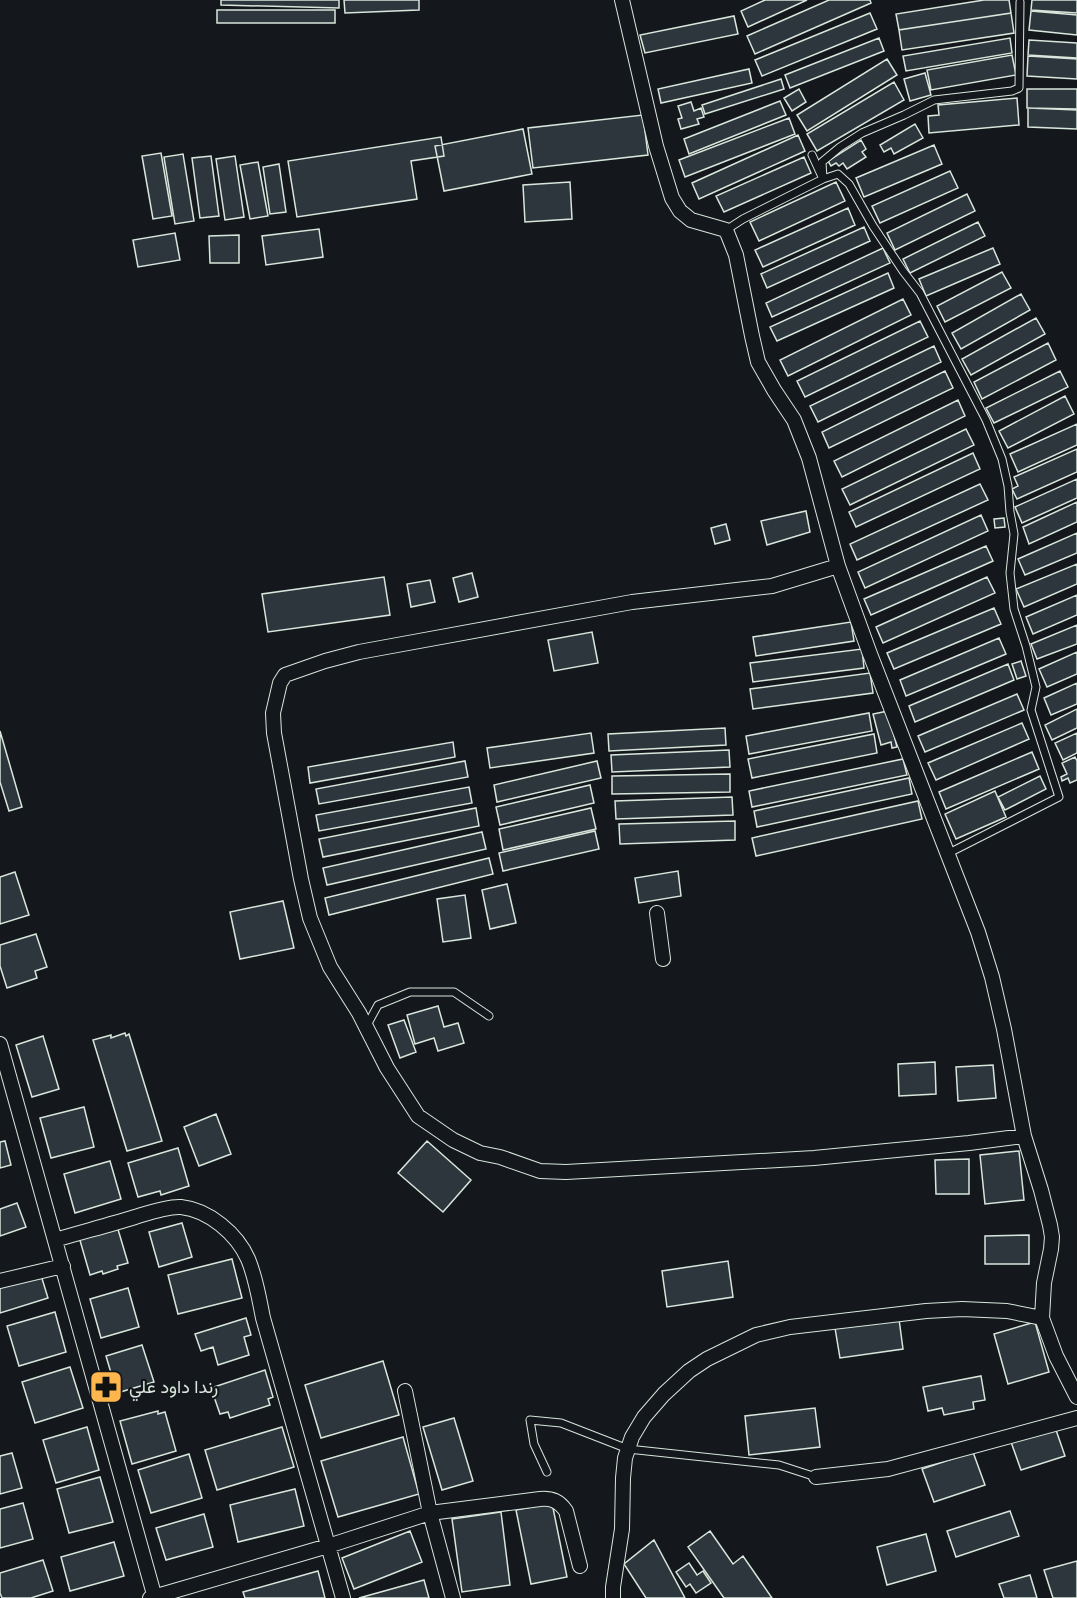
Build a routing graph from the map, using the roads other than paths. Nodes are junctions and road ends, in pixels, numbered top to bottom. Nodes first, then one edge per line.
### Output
1 (622, 0) edge
2 (1020, 2) dead end
3 (812, 155) dead end
4 (823, 180) junction
5 (726, 230) junction
6 (838, 566) junction
7 (947, 854) junction
8 (657, 913) dead end
9 (663, 959) dead end
10 (489, 1016) dead end
11 (366, 1027) junction
12 (0, 1044) edge
13 (1024, 1136) junction
14 (55, 1240) junction
15 (63, 1266) junction
16 (0, 1281) edge
17 (1042, 1318) junction
18 (405, 1391) dead end
19 (1077, 1397) edge
20 (1077, 1418) edge
21 (628, 1449) junction
22 (547, 1472) dead end
23 (816, 1477) joint
24 (430, 1513) junction
25 (328, 1546) junction
26 (580, 1566) dead end
27 (153, 1598) edge
28 (343, 1598) edge
29 (453, 1598) edge
30 (613, 1598) edge

1 - 5 street
2 - 4 lane
3 - 4 lane
4 - 5 lane
4 - 7 lane
5 - 6 street
6 - 7 street
6 - 11 street
7 - 13 street
8 - 9 street
10 - 11 lane
11 - 13 street
12 - 14 street
13 - 17 street
14 - 15 street
14 - 25 street
15 - 16 street
15 - 27 street
17 - 19 street
17 - 21 street
18 - 24 street
20 - 23 street
21 - 22 lane
21 - 23 lane
21 - 30 street
24 - 25 street
24 - 26 street
24 - 29 street
25 - 27 street
25 - 28 street

